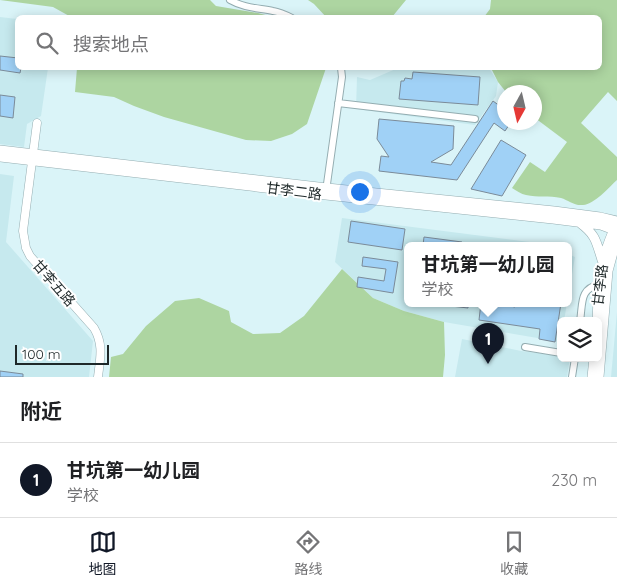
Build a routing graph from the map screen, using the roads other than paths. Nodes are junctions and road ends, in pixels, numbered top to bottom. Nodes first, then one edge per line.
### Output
1 (230, 0) edge
2 (285, 15) edge
3 (341, 70) edge
4 (338, 103) junction
5 (475, 119) dead end
6 (38, 123) dead end
7 (0, 150) edge
8 (0, 156) edge
9 (33, 157) junction
10 (326, 191) junction
11 (577, 222) junction
12 (616, 228) edge
13 (602, 262) junction
14 (600, 284) junction
15 (581, 317) edge
16 (597, 317) edge
17 (525, 347) dead end
18 (557, 352) edge
19 (574, 362) edge
20 (594, 362) edge
21 (98, 377) edge
22 (572, 377) edge
23 (592, 377) edge
24 (599, 377) edge

1 - 2 street
3 - 4 street
4 - 5 street
4 - 10 street
6 - 9 street, 甘李五路
7 - 9 main road, 甘李二路
8 - 9 main road, 甘李二路
9 - 10 main road, 甘李二路
9 - 21 street, 甘李五路
10 - 11 main road, 甘李二路
10 - 12 main road, 甘李二路
11 - 12 main road, 甘李二路
11 - 13 main road
12 - 13 main road, 甘李路
12 - 24 main road, 甘李路
13 - 14 main road, 甘李路
14 - 15 street
14 - 16 main road, 甘李路
17 - 18 street
19 - 22 street
20 - 23 main road

